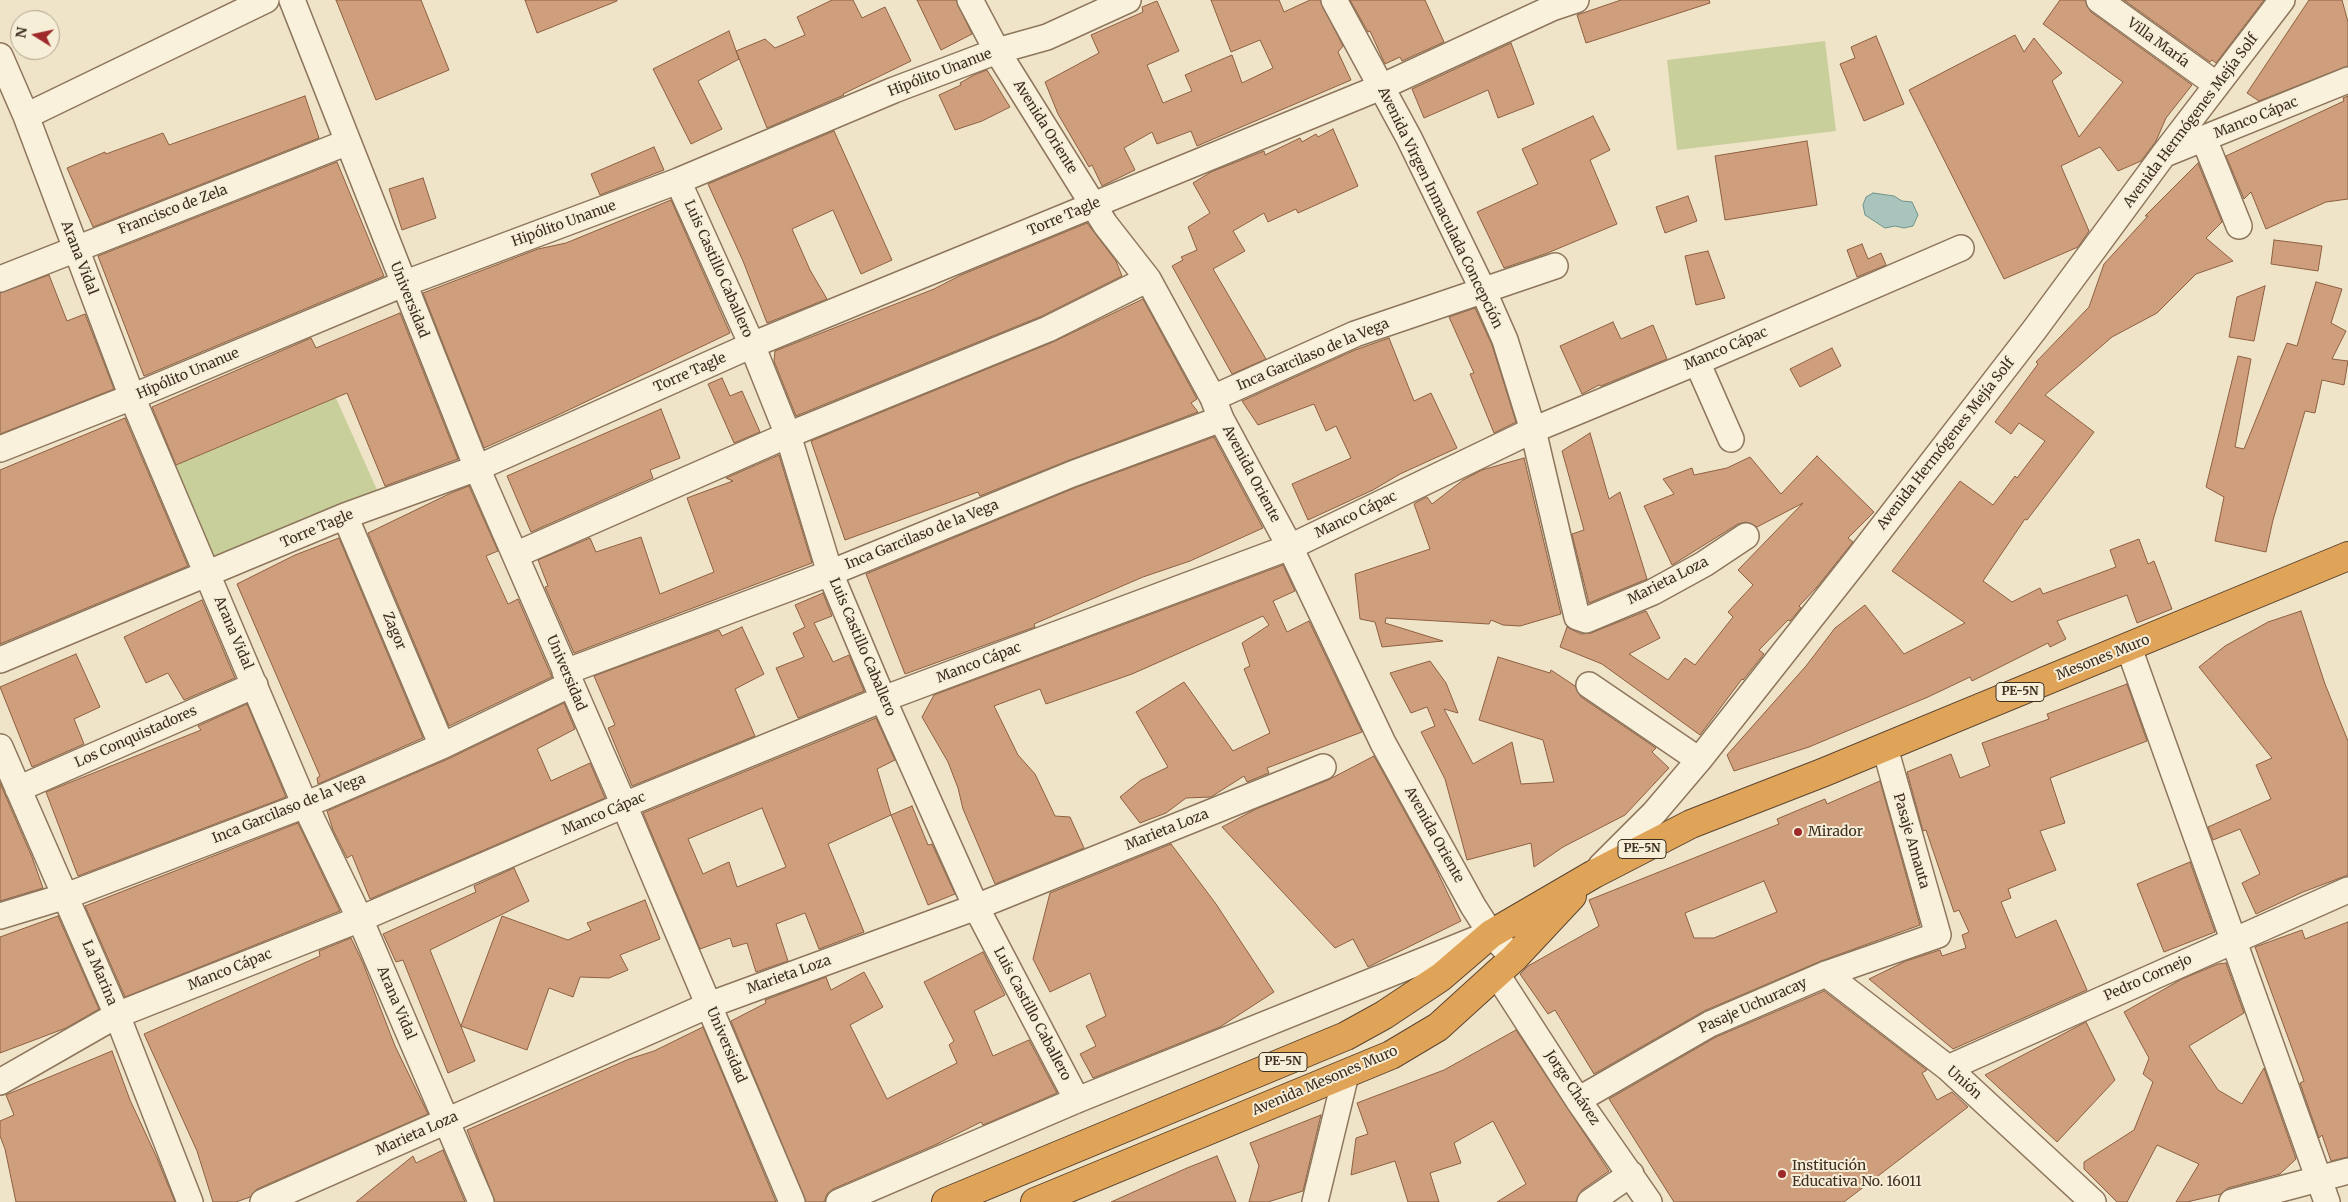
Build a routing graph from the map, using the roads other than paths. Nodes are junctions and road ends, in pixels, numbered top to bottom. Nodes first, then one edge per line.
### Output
1 (266, 0) edge
2 (292, 0) edge
3 (970, 0) edge
4 (1128, 0) edge
5 (1334, 0) edge
6 (1576, 0) edge
7 (2099, 0) edge
8 (2282, 0) edge
9 (997, 51) junction
10 (0, 56) edge
11 (2348, 80) edge
12 (2217, 85) junction
13 (1381, 87) junction
14 (26, 116) junction
15 (2204, 139) junction
16 (348, 142) junction
17 (2164, 154) junction
18 (678, 181) junction
19 (1094, 204) junction
20 (2239, 226) dead end
21 (75, 248) junction
22 (1961, 248) dead end
23 (1554, 266) dead end
24 (0, 279) edge
25 (1148, 279) junction
26 (403, 284) junction
27 (1483, 290) junction
28 (752, 345) junction
29 (1697, 362) junction
30 (132, 398) junction
31 (1217, 408) junction
32 (1533, 430) junction
33 (788, 435) junction
34 (1731, 439) dead end
35 (0, 449) edge
36 (477, 468) junction
37 (345, 516) junction
38 (1746, 536) dead end
39 (1290, 547) junction
40 (515, 555) junction
41 (2348, 556) edge
42 (830, 573) junction
43 (208, 575) junction
44 (1586, 620) joint
45 (2129, 648) junction
46 (0, 660) edge
47 (568, 678) junction
48 (255, 685) junction
49 (1589, 685) dead end
50 (883, 699) junction
51 (442, 746) junction
52 (0, 747) edge
53 (1885, 748) junction
54 (1699, 760) junction
55 (1323, 767) dead end
56 (18, 789) junction
57 (305, 805) junction
58 (624, 805) junction
59 (1594, 874) junction
60 (2348, 890) edge
61 (66, 896) junction
62 (976, 906) junction
63 (0, 916) edge
64 (360, 919) junction
65 (1491, 934) junction
66 (1938, 935) joint
67 (2232, 940) junction
68 (1505, 965) junction
69 (1826, 974) junction
70 (709, 1005) junction
71 (117, 1015) junction
72 (1948, 1068) junction
73 (1346, 1074) junction
74 (0, 1082) edge
75 (1077, 1100) junction
76 (1578, 1100) junction
77 (446, 1121) junction
78 (2348, 1171) edge
79 (1631, 1174) junction
80 (2319, 1178) junction
81 (190, 1202) edge
82 (263, 1202) edge
83 (481, 1202) edge
84 (792, 1202) edge
85 (839, 1202) edge
86 (946, 1202) edge
87 (1035, 1202) edge
88 (1316, 1202) edge
89 (1590, 1202) edge
90 (1649, 1202) edge
91 (2092, 1202) edge
92 (2232, 1202) edge
93 (2327, 1202) edge

1 - 14 street
2 - 16 street, Universidad
3 - 9 street, Avenida Oriente
4 - 9 street, Hipólito Unanue
5 - 13 street, Avenida Virgen Inmaculada Concepción
6 - 13 street, Torre Tagle
7 - 12 street, Villa María
8 - 12 street, Avenida Hermógenes Mejía Solf
9 - 18 street, Hipólito Unanue
9 - 19 street, Avenida Oriente
10 - 14 street, Arana Vidal
11 - 15 street, Manco Cápac
12 - 17 street, Avenida Hermógenes Mejía Solf
13 - 19 street, Torre Tagle
13 - 27 street, Avenida Virgen Inmaculada Concepción
14 - 21 street, Arana Vidal
15 - 17 street, Manco Cápac
15 - 20 street
16 - 21 street, Francisco de Zela
16 - 26 street, Universidad
17 - 54 street, Avenida Hermógenes Mejía Solf
18 - 26 street, Hipólito Unanue
18 - 28 street, Luis Castillo Caballero
19 - 25 street, Avenida Oriente
19 - 28 street, Torre Tagle
21 - 24 street, Francisco de Zela
21 - 30 street, Arana Vidal
22 - 29 street, Manco Cápac
23 - 27 street, Inca Garcilaso de la Vega
25 - 31 street, Avenida Oriente
25 - 33 street
26 - 30 street, Hipólito Unanue
26 - 36 street, Universidad
27 - 31 street, Inca Garcilaso de la Vega
27 - 32 street, Avenida Virgen Inmaculada Concepción
28 - 33 street, Luis Castillo Caballero
28 - 36 street, Torre Tagle
29 - 32 street, Manco Cápac
29 - 34 street
30 - 35 street, Hipólito Unanue
30 - 43 street, Arana Vidal
31 - 39 street, Avenida Oriente
31 - 42 street, Inca Garcilaso de la Vega
32 - 39 street, Manco Cápac
32 - 44 street, Avenida Virgen Inmaculada Concepción
33 - 40 street
33 - 42 street, Luis Castillo Caballero
36 - 37 street, Torre Tagle
36 - 40 street, Universidad
37 - 43 street, Torre Tagle
37 - 51 street, Zagor
38 - 44 street, Marieta Loza
39 - 50 street, Manco Cápac
39 - 65 street, Avenida Oriente
40 - 47 street, Universidad
41 - 45 highway, Mesones Muro / PE-5N
42 - 47 street, Inca Garcilaso de la Vega
42 - 50 street, Luis Castillo Caballero
43 - 46 street, Torre Tagle
43 - 48 street, Arana Vidal
45 - 53 highway, Mesones Muro / PE-5N
45 - 67 street
47 - 51 street, Inca Garcilaso de la Vega
47 - 58 street, Universidad
48 - 56 street, Los Conquistadores
48 - 57 street, Arana Vidal
49 - 54 street
50 - 58 street, Manco Cápac
50 - 62 street, Luis Castillo Caballero
51 - 57 street, Inca Garcilaso de la Vega
52 - 56 street, La Marina
53 - 59 highway, Mesones Muro / PE-5N
53 - 66 street, Pasaje Amauta
54 - 59 street, Avenida Hermógenes Mejía Solf
55 - 62 street, Marieta Loza
56 - 61 street, La Marina
57 - 61 street, Inca Garcilaso de la Vega
57 - 64 street, Arana Vidal
58 - 64 street, Manco Cápac
58 - 70 street, Universidad
59 - 65 highway, PE-5N
59 - 68 highway, Avenida Mesones Muro / PE-5N
60 - 67 street, Pedro Cornejo
61 - 63 street, Inca Garcilaso de la Vega
61 - 71 street, La Marina
62 - 70 street, Marieta Loza
62 - 75 street, Luis Castillo Caballero
64 - 71 street, Manco Cápac
64 - 77 street, Arana Vidal
65 - 68 street, Avenida Oriente
65 - 75 street
65 - 86 highway, PE-5N
66 - 69 street, Pasaje Uchuracay
67 - 72 street, Pedro Cornejo
67 - 80 street
68 - 73 highway, Avenida Mesones Muro / PE-5N
68 - 76 street, Jorge Chávez
69 - 72 street, Unión
69 - 76 street, Pasaje Uchuracay
70 - 77 street, Marieta Loza
70 - 84 street, Universidad
71 - 74 street, Manco Cápac
71 - 81 street, La Marina
72 - 91 street, Unión
73 - 87 highway, Avenida Mesones Muro / PE-5N
73 - 88 street
75 - 85 street
76 - 79 street, Jorge Chávez
77 - 82 street, Marieta Loza
77 - 83 street, Arana Vidal
78 - 80 street
79 - 89 street
79 - 90 street, Jorge Chávez
80 - 92 street
80 - 93 street

